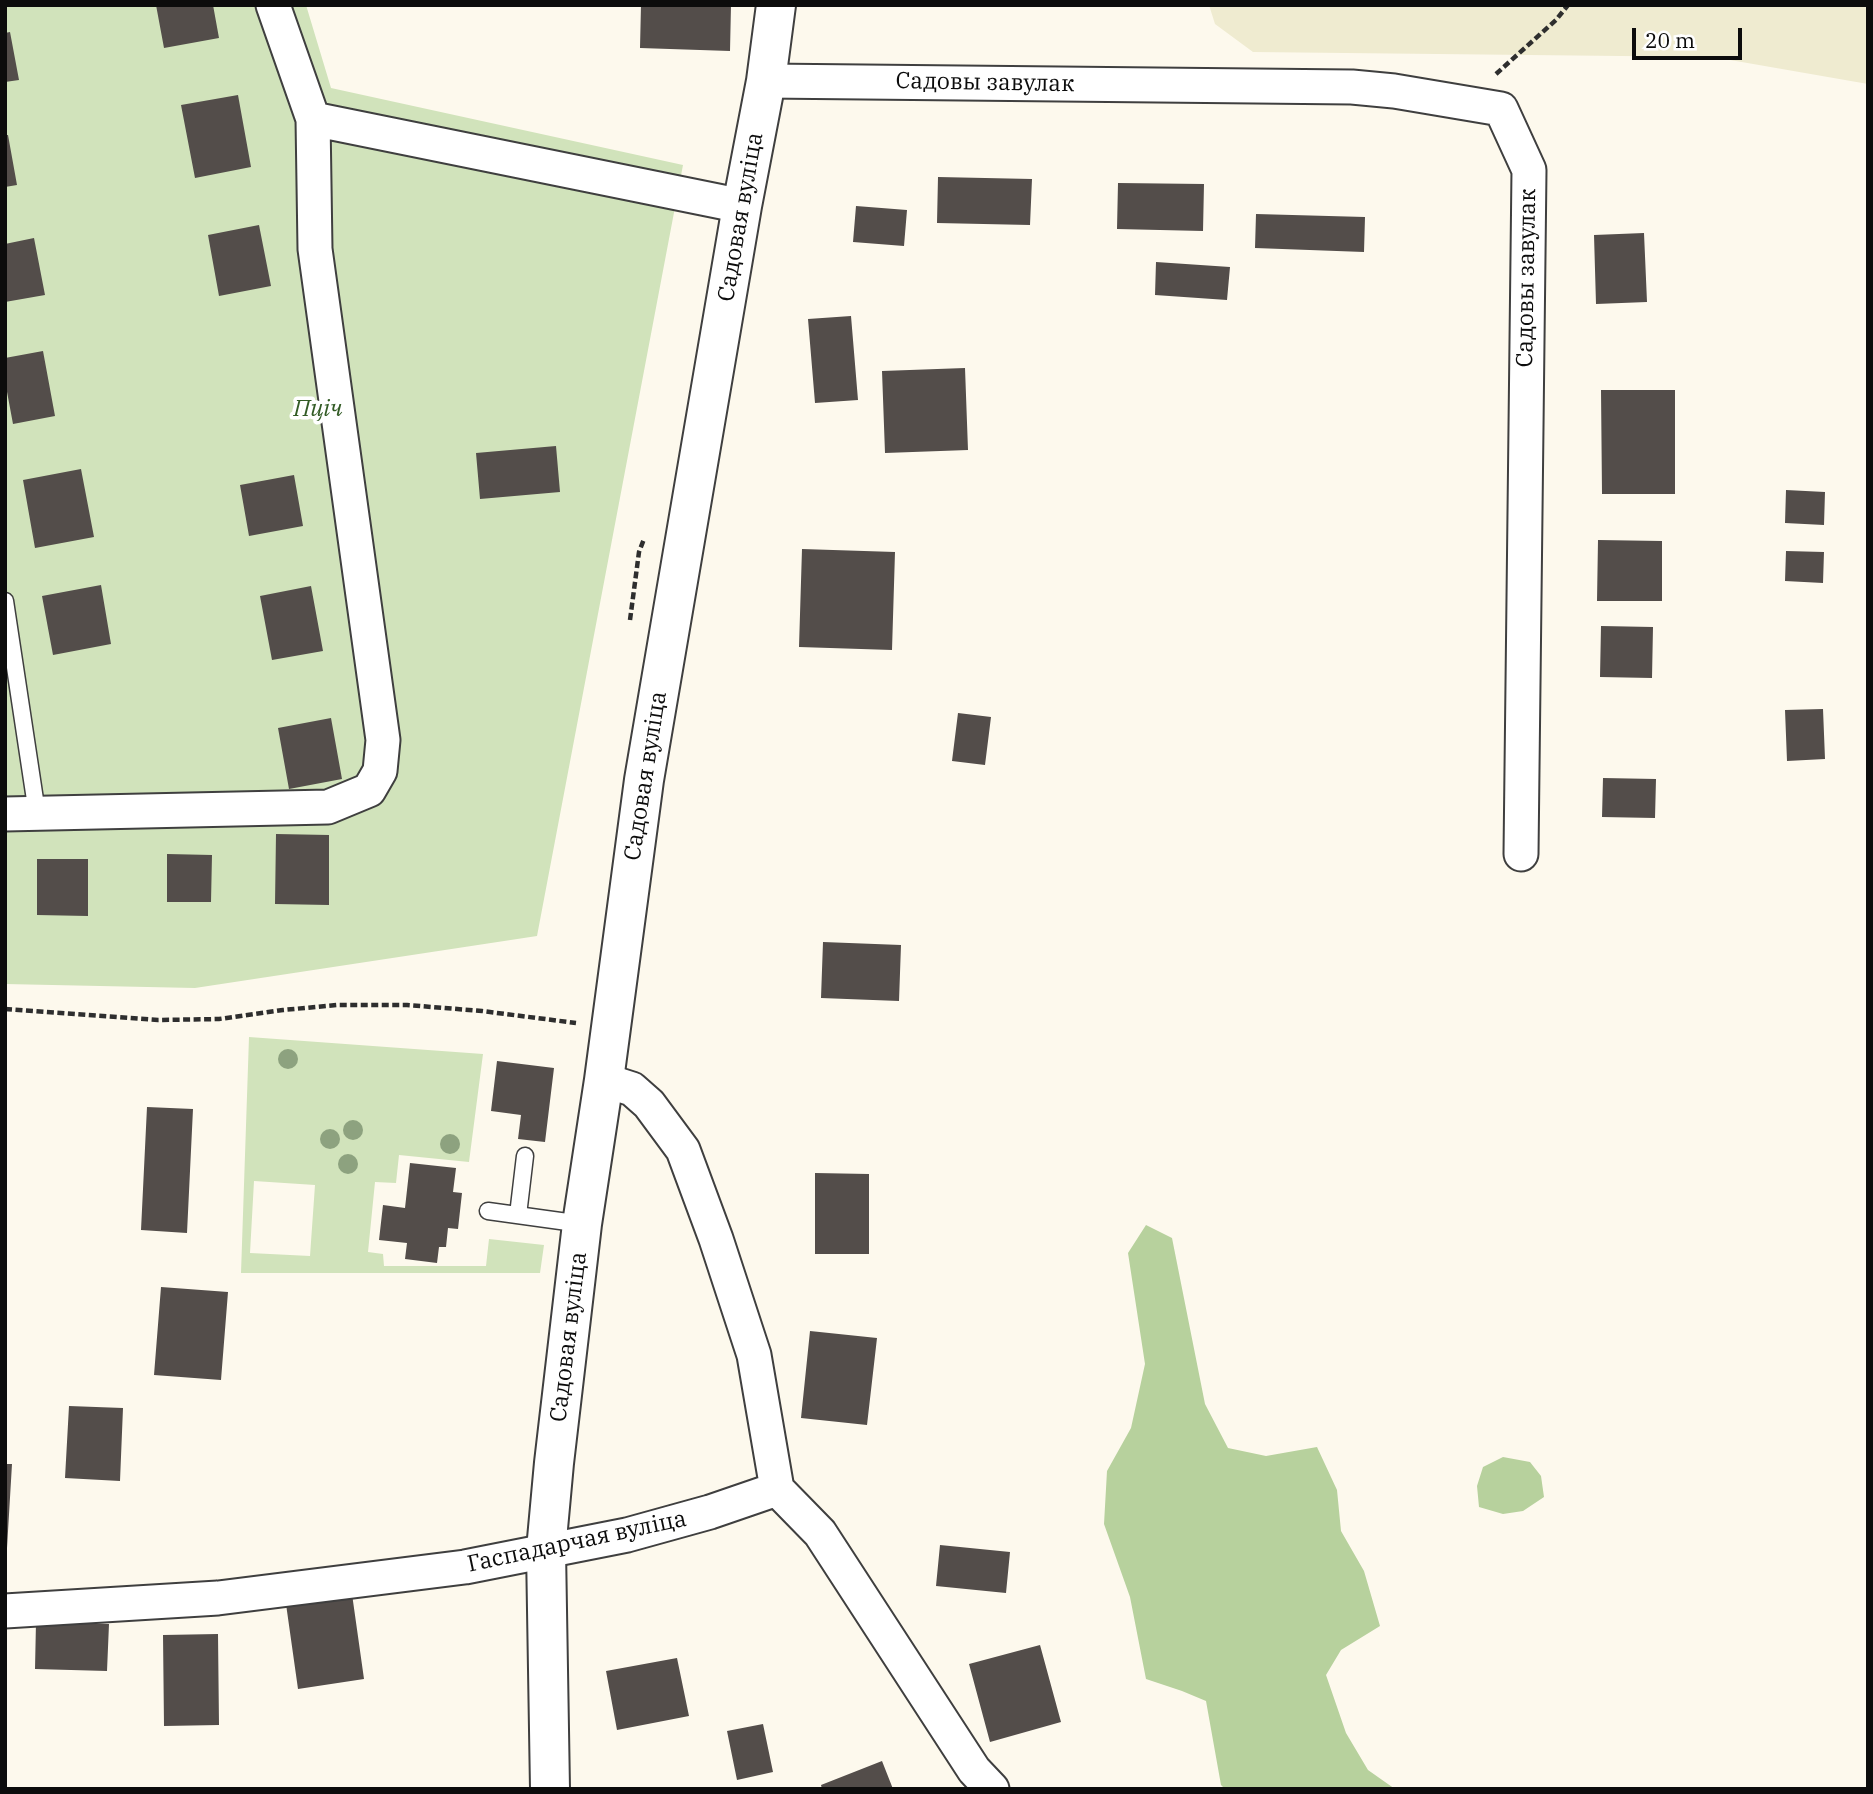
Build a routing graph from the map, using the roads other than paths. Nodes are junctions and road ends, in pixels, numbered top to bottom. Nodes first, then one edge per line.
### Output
1 (273, 5) edge
2 (776, 5) edge
3 (766, 80) junction
4 (313, 119) junction
5 (742, 206) junction
6 (5, 601) edge
7 (21, 814) edge
8 (1521, 854) dead end
9 (604, 1080) junction
10 (525, 1156) dead end
11 (488, 1212) dead end
12 (519, 1215) junction
13 (582, 1224) junction
14 (777, 1489) junction
15 (546, 1550) junction
16 (5, 1611) edge
17 (550, 1789) edge
18 (992, 1789) edge

1 - 4 street
2 - 3 street, Садовая вуліца
3 - 5 street, Садовая вуліца
3 - 8 street, Садовы завулак
4 - 5 street
4 - 7 street
5 - 9 street, Садовая вуліца
6 - 7 lane
9 - 13 street, Садовая вуліца
9 - 14 street
10 - 12 lane
11 - 12 lane
12 - 13 lane
13 - 15 street, Садовая вуліца
14 - 15 street, Гаспадарчая вуліца
14 - 18 street
15 - 16 street, Гаспадарчая вуліца
15 - 17 street, Садовая вуліца

